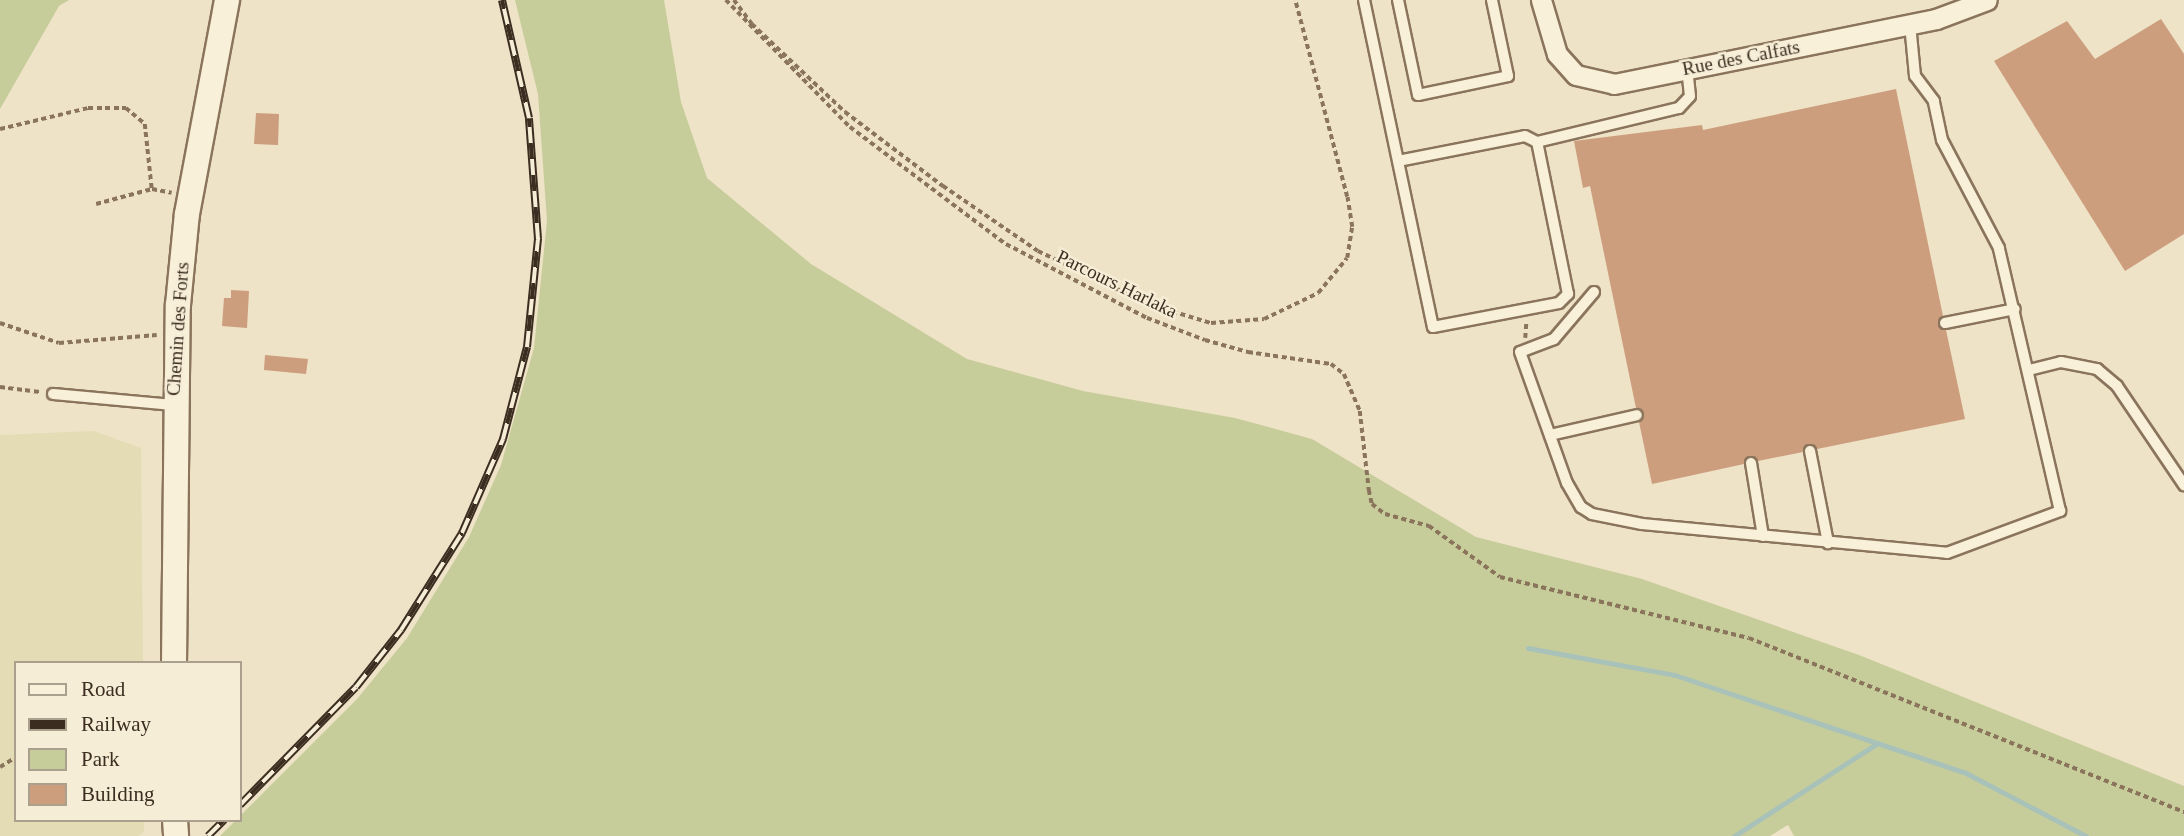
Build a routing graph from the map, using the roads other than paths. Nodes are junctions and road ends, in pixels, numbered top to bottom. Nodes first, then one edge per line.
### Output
1 (227, 0) edge
2 (1364, 0) edge
3 (1398, 0) edge
4 (1492, 0) edge
5 (1541, 0) edge
6 (1987, 0) edge
7 (1909, 24) junction
8 (1687, 69) junction
9 (1537, 142) junction
10 (1398, 160) junction
11 (1594, 292) dead end
12 (2015, 309) junction
13 (1945, 323) dead end
14 (2029, 370) junction
15 (53, 394) road end
16 (173, 405) junction
17 (1637, 415) dead end
18 (1550, 435) junction
19 (1810, 451) dead end
20 (1751, 463) dead end
21 (2184, 485) edge
22 (1763, 536) junction
23 (1828, 543) junction
24 (174, 661) edge

1 - 16 street, Chemin des Forts
2 - 10 lane
3 - 4 lane
5 - 8 street, Rue des Calfats
6 - 7 street, Rue des Calfats
7 - 8 street, Rue des Calfats
7 - 12 lane
8 - 9 lane
9 - 10 lane
9 - 10 lane
11 - 18 lane
12 - 13 lane
12 - 14 lane
14 - 21 lane
14 - 23 lane
15 - 16 lane
16 - 24 street, Chemin des Forts
17 - 18 lane
18 - 22 lane
19 - 23 lane
20 - 22 lane
22 - 23 lane

